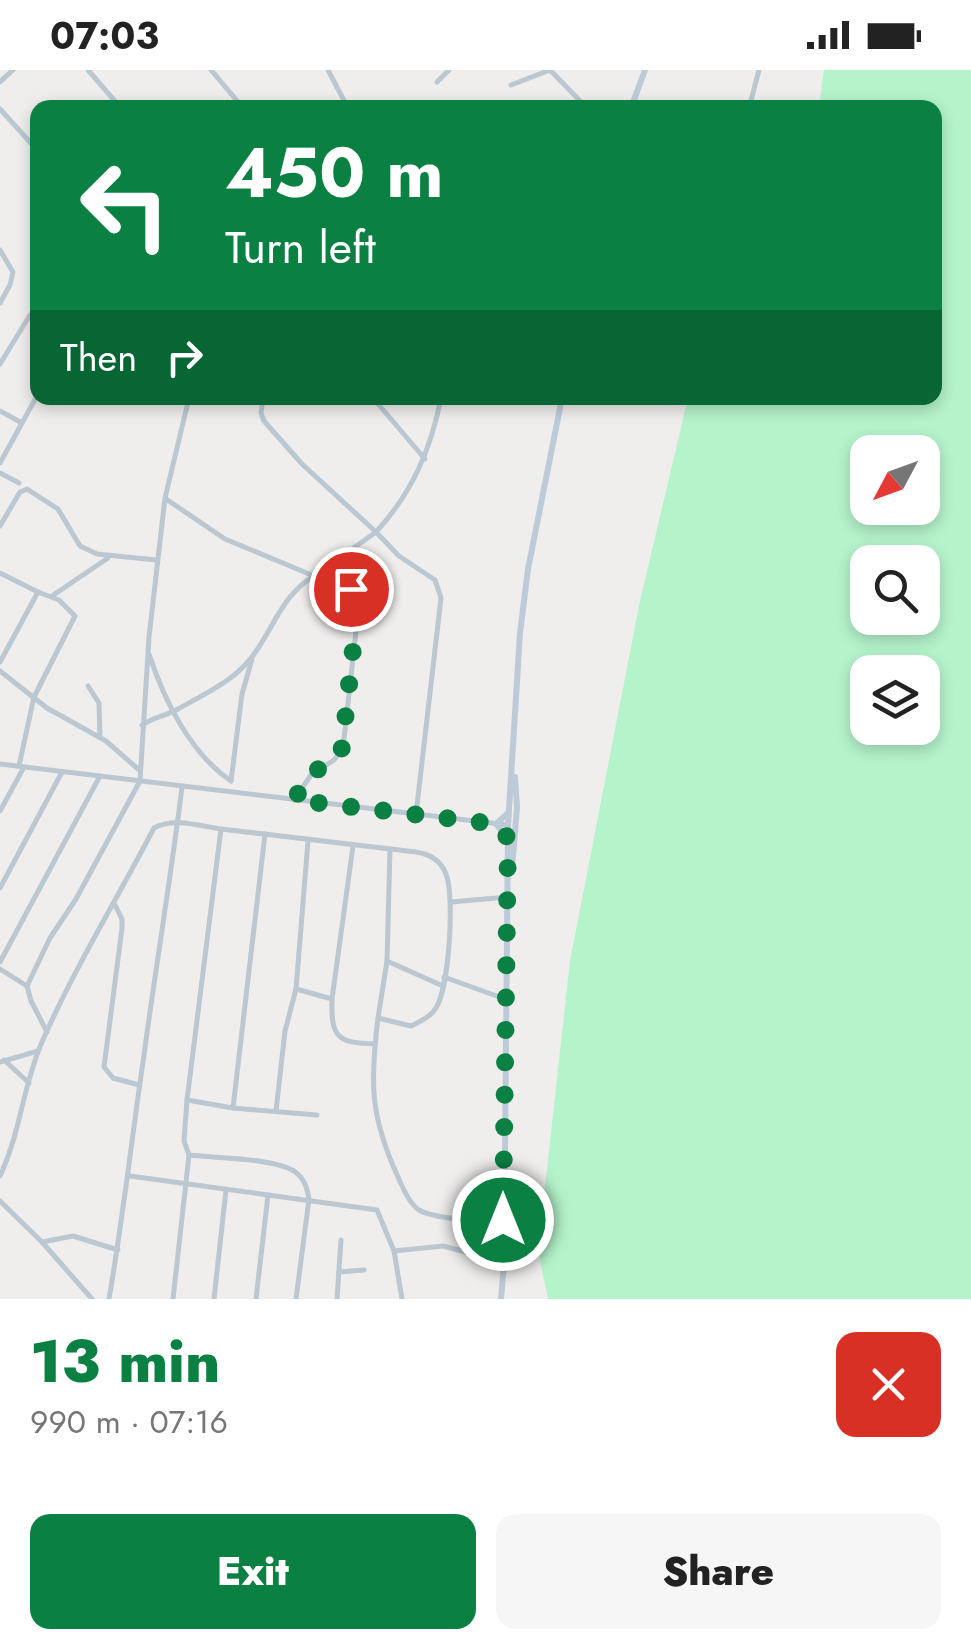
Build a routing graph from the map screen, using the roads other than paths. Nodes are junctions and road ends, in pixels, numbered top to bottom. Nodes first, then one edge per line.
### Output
1 (13, 70) edge
2 (88, 70) edge
3 (211, 70) edge
4 (328, 70) edge
5 (448, 70) edge
6 (645, 70) edge
7 (759, 70) edge
8 (0, 82) edge
9 (437, 82) dead end
10 (511, 86) dead end
11 (114, 100) edge
12 (236, 100) edge
13 (344, 100) edge
14 (579, 100) edge
15 (634, 100) edge
16 (751, 100) edge
17 (0, 109) edge
18 (30, 141) edge
19 (0, 250) edge
20 (0, 303) edge
21 (30, 315) edge
22 (0, 364) edge
23 (32, 405) edge
24 (187, 405) edge
25 (262, 405) edge
26 (379, 405) edge
27 (439, 405) edge
28 (561, 405) edge
29 (0, 412) edge
30 (22, 423) junction
31 (425, 460) junction
32 (0, 463) edge
33 (0, 473) edge
34 (18, 483) dead end
35 (165, 498) junction
36 (0, 526) edge
37 (376, 532) junction
38 (111, 556) junction
39 (157, 560) junction
40 (0, 573) edge
41 (314, 576) junction
42 (38, 592) junction
43 (52, 596) junction
44 (148, 651) junction
45 (253, 656) junction
46 (0, 662) edge
47 (0, 671) edge
48 (88, 686) dead end
49 (34, 697) junction
50 (175, 711) junction
51 (142, 725) junction
52 (100, 737) junction
53 (514, 760) junction
54 (0, 764) edge
55 (22, 766) junction
56 (138, 770) junction
57 (62, 772) junction
58 (100, 776) junction
59 (140, 781) junction
60 (231, 781) junction
61 (182, 786) junction
62 (230, 792) junction
63 (294, 800) junction
64 (509, 810) junction
65 (0, 811) edge
66 (416, 814) junction
67 (178, 823) junction
68 (496, 824) junction
69 (512, 825) junction
70 (220, 828) junction
71 (265, 834) junction
72 (508, 838) junction
73 (308, 840) junction
74 (353, 846) junction
75 (390, 850) junction
76 (510, 880) junction
77 (0, 888) edge
78 (510, 897) junction
79 (451, 902) junction
80 (114, 903) junction
81 (386, 962) junction
82 (0, 965) edge
83 (444, 977) junction
84 (28, 986) junction
85 (444, 986) junction
86 (296, 989) junction
87 (505, 999) junction
88 (332, 1000) junction
89 (378, 1018) junction
90 (47, 1032) junction
91 (374, 1044) junction
92 (38, 1051) junction
93 (2, 1061) edge
94 (29, 1083) junction
95 (139, 1085) junction
96 (187, 1100) junction
97 (233, 1108) junction
98 (276, 1111) junction
99 (317, 1115) dead end
100 (190, 1155) junction
101 (0, 1176) edge
102 (130, 1176) junction
103 (185, 1185) junction
104 (226, 1190) junction
105 (268, 1195) junction
106 (309, 1198) junction
107 (0, 1201) edge
108 (503, 1220) junction
109 (342, 1240) dead end
110 (42, 1242) junction
111 (118, 1250) junction
112 (394, 1251) junction
113 (504, 1263) junction
114 (364, 1270) dead end
115 (339, 1272) junction
116 (92, 1299) edge
117 (109, 1299) edge
118 (173, 1299) edge
119 (214, 1299) edge
120 (256, 1299) edge
121 (296, 1299) edge
122 (336, 1299) edge
123 (402, 1299) edge
124 (502, 1299) edge

1 - 8 street
2 - 11 street
3 - 12 street
4 - 13 street
5 - 9 street
6 - 15 street
7 - 16 street
10 - 14 street
17 - 18 street
19 - 20 street
21 - 22 street
23 - 30 street
24 - 35 street
25 - 37 street
26 - 31 street
27 - 31 street
28 - 53 street
29 - 30 street
30 - 32 street
31 - 37 street
33 - 34 street
35 - 39 street
35 - 41 street
36 - 38 street
37 - 41 street
37 - 66 street
38 - 39 street
38 - 43 street
39 - 44 street
40 - 42 street
41 - 45 street
41 - 63 street
42 - 43 street
42 - 46 street
43 - 49 street
44 - 50 street
44 - 51 street
45 - 50 street
45 - 60 street
47 - 49 street
48 - 52 street
49 - 52 street
49 - 55 street
50 - 51 street
50 - 60 street
51 - 56 street
52 - 56 street
53 - 64 street
53 - 69 street
54 - 55 street
55 - 57 street
55 - 65 street
56 - 59 street
57 - 58 street
57 - 77 street
58 - 59 street
58 - 82 street
59 - 61 street
59 - 84 street
60 - 62 street
61 - 62 street
61 - 67 street
62 - 63 street
63 - 66 street
64 - 68 street
64 - 69 street
66 - 68 street
67 - 70 street
67 - 80 street
67 - 95 street
68 - 69 street
68 - 72 street
69 - 72 street
69 - 76 street
70 - 71 street
70 - 96 street
71 - 73 street
71 - 97 street
72 - 76 street
73 - 74 street
73 - 86 street
74 - 75 street
74 - 88 street
75 - 79 street
75 - 81 street
76 - 78 street
78 - 79 street
78 - 87 street
79 - 83 street
80 - 90 street
80 - 95 street
81 - 85 street
81 - 89 street
82 - 84 street
83 - 85 street
83 - 87 street
84 - 90 street
85 - 89 street
86 - 88 street
86 - 98 street
87 - 108 street
88 - 91 street
89 - 91 street
90 - 92 street
91 - 108 street
92 - 93 street
92 - 94 street
93 - 94 street
94 - 101 street
95 - 102 street
96 - 97 street
96 - 100 street
97 - 98 street
98 - 99 street
100 - 103 street
100 - 106 street
102 - 103 street
102 - 111 street
103 - 104 street
103 - 118 street
104 - 105 street
104 - 119 street
105 - 106 street
105 - 120 street
106 - 112 street
106 - 121 street
107 - 110 street
108 - 113 street
109 - 115 street
110 - 111 street
110 - 116 street
111 - 117 street
112 - 113 street
112 - 123 street
113 - 124 street
114 - 115 street
115 - 122 street

